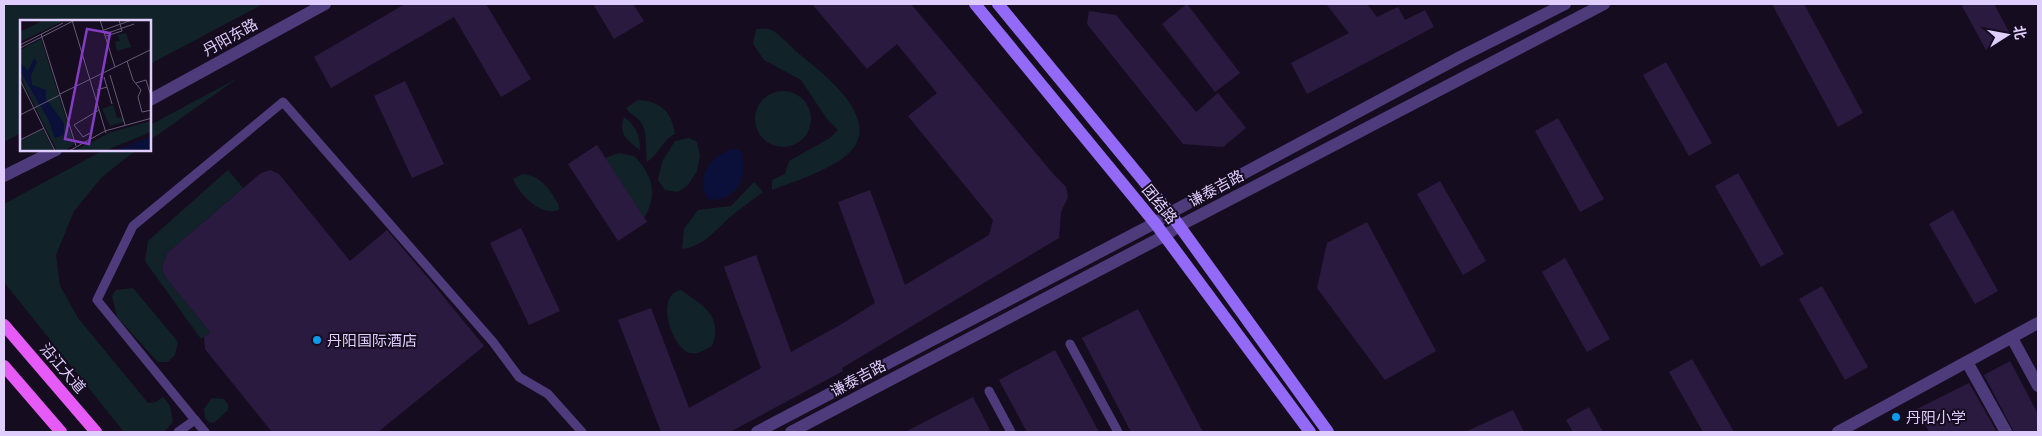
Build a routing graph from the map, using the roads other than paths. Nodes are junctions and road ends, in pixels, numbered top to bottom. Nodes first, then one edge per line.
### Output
1 (325, 4) edge
2 (975, 4) edge
3 (998, 4) edge
4 (1565, 4) edge
5 (1604, 4) edge
6 (151, 99) edge
7 (54, 151) edge
8 (4, 176) edge
9 (1170, 213) junction
10 (1155, 223) junction
11 (1179, 226) junction
12 (1164, 236) junction
13 (2038, 323) edge
14 (4, 325) edge
15 (2012, 338) junction
16 (1070, 344) dead end
17 (1967, 362) junction
18 (4, 366) edge
19 (2038, 386) edge
20 (989, 391) dead end
21 (195, 420) junction
22 (61, 432) edge
23 (96, 432) edge
24 (178, 432) edge
25 (205, 432) edge
26 (582, 432) edge
27 (756, 432) edge
28 (791, 432) edge
29 (1011, 432) edge
30 (1118, 432) edge
31 (1310, 432) edge
32 (1328, 432) edge
33 (1838, 432) edge
34 (2006, 432) edge

1 - 6 street, 丹阳东路
2 - 10 main road, 团结路
3 - 9 main road, 团结路
4 - 9 street, 谦泰吉路
5 - 11 street, 谦泰吉路
7 - 8 street
9 - 10 street, 谦泰吉路
9 - 11 main road, 团结路
10 - 12 main road, 团结路
10 - 27 street, 谦泰吉路
11 - 12 street, 谦泰吉路
11 - 32 main road, 团结路
12 - 28 street, 谦泰吉路
12 - 31 main road, 团结路
13 - 15 street
14 - 23 main road, 沿江大道
15 - 17 street
15 - 19 street
16 - 30 lane
17 - 33 street
17 - 34 street
18 - 22 main road
20 - 29 lane
21 - 24 lane
21 - 25 lane
21 - 26 lane

